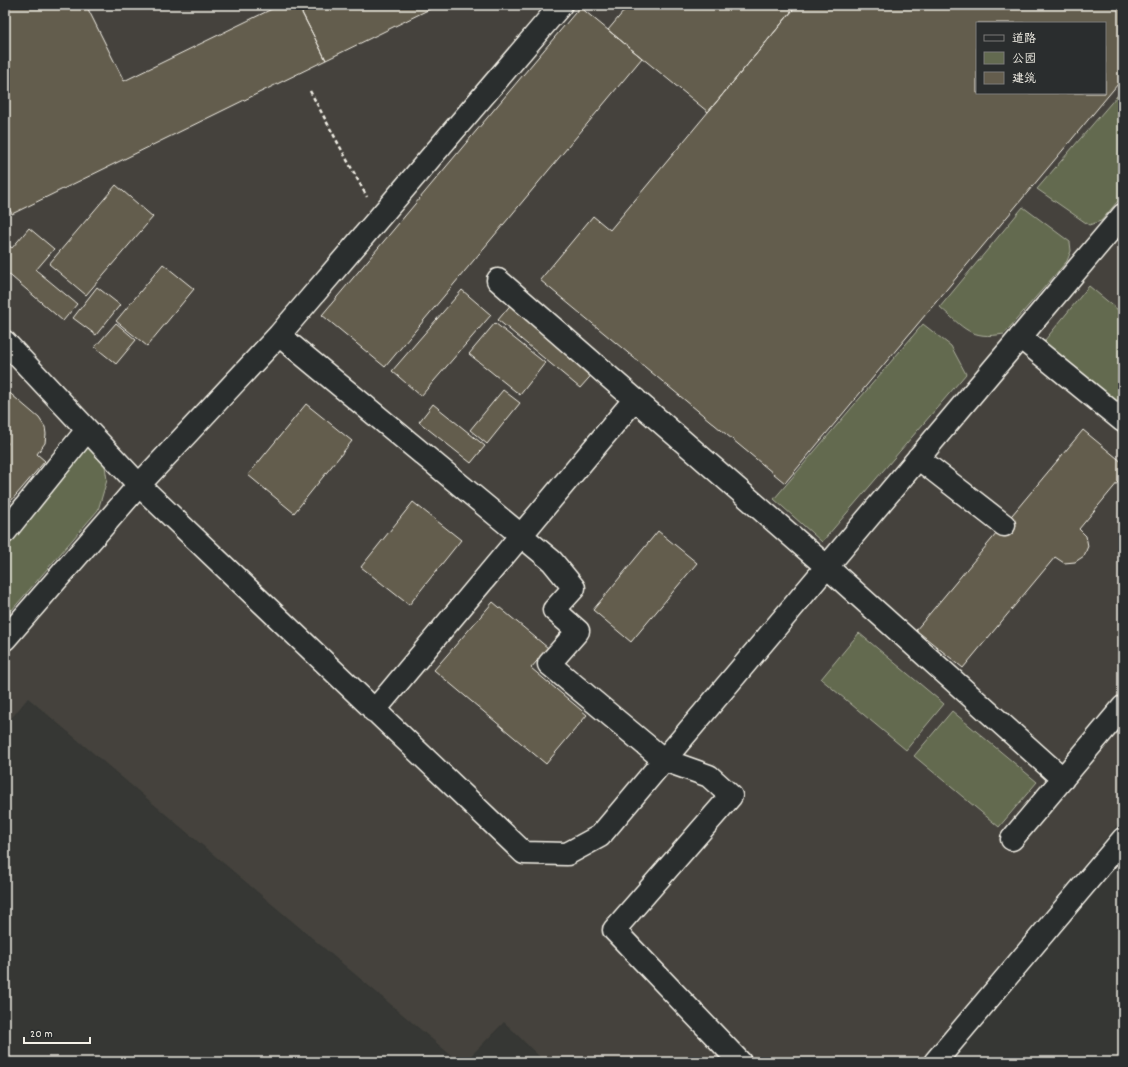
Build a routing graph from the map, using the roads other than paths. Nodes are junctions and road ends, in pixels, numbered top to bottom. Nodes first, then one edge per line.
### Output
1 (561, 5) edge
2 (1123, 214) edge
3 (498, 280) dead end
4 (280, 336) junction
5 (1020, 337) junction
6 (5, 342) edge
7 (636, 399) junction
8 (1123, 421) edge
9 (87, 430) junction
10 (918, 458) junction
11 (139, 486) junction
12 (1004, 525) dead end
13 (5, 532) edge
14 (521, 536) junction
15 (827, 566) junction
16 (5, 639) edge
17 (1123, 707) edge
18 (374, 711) junction
19 (664, 760) junction
20 (1063, 779) junction
21 (1012, 839) dead end
22 (1123, 839) edge
23 (740, 1062) edge
24 (935, 1062) edge

1 - 4 street
2 - 5 street
3 - 7 street
4 - 11 street
4 - 14 street
5 - 8 street
5 - 10 street
6 - 9 street
7 - 14 street
7 - 15 street
9 - 11 street
9 - 13 street
10 - 12 street
10 - 15 street
11 - 16 street
11 - 18 street
14 - 18 street
14 - 19 street
15 - 19 street
15 - 20 street
17 - 20 street
18 - 19 street
19 - 23 street
20 - 21 street
22 - 24 street

